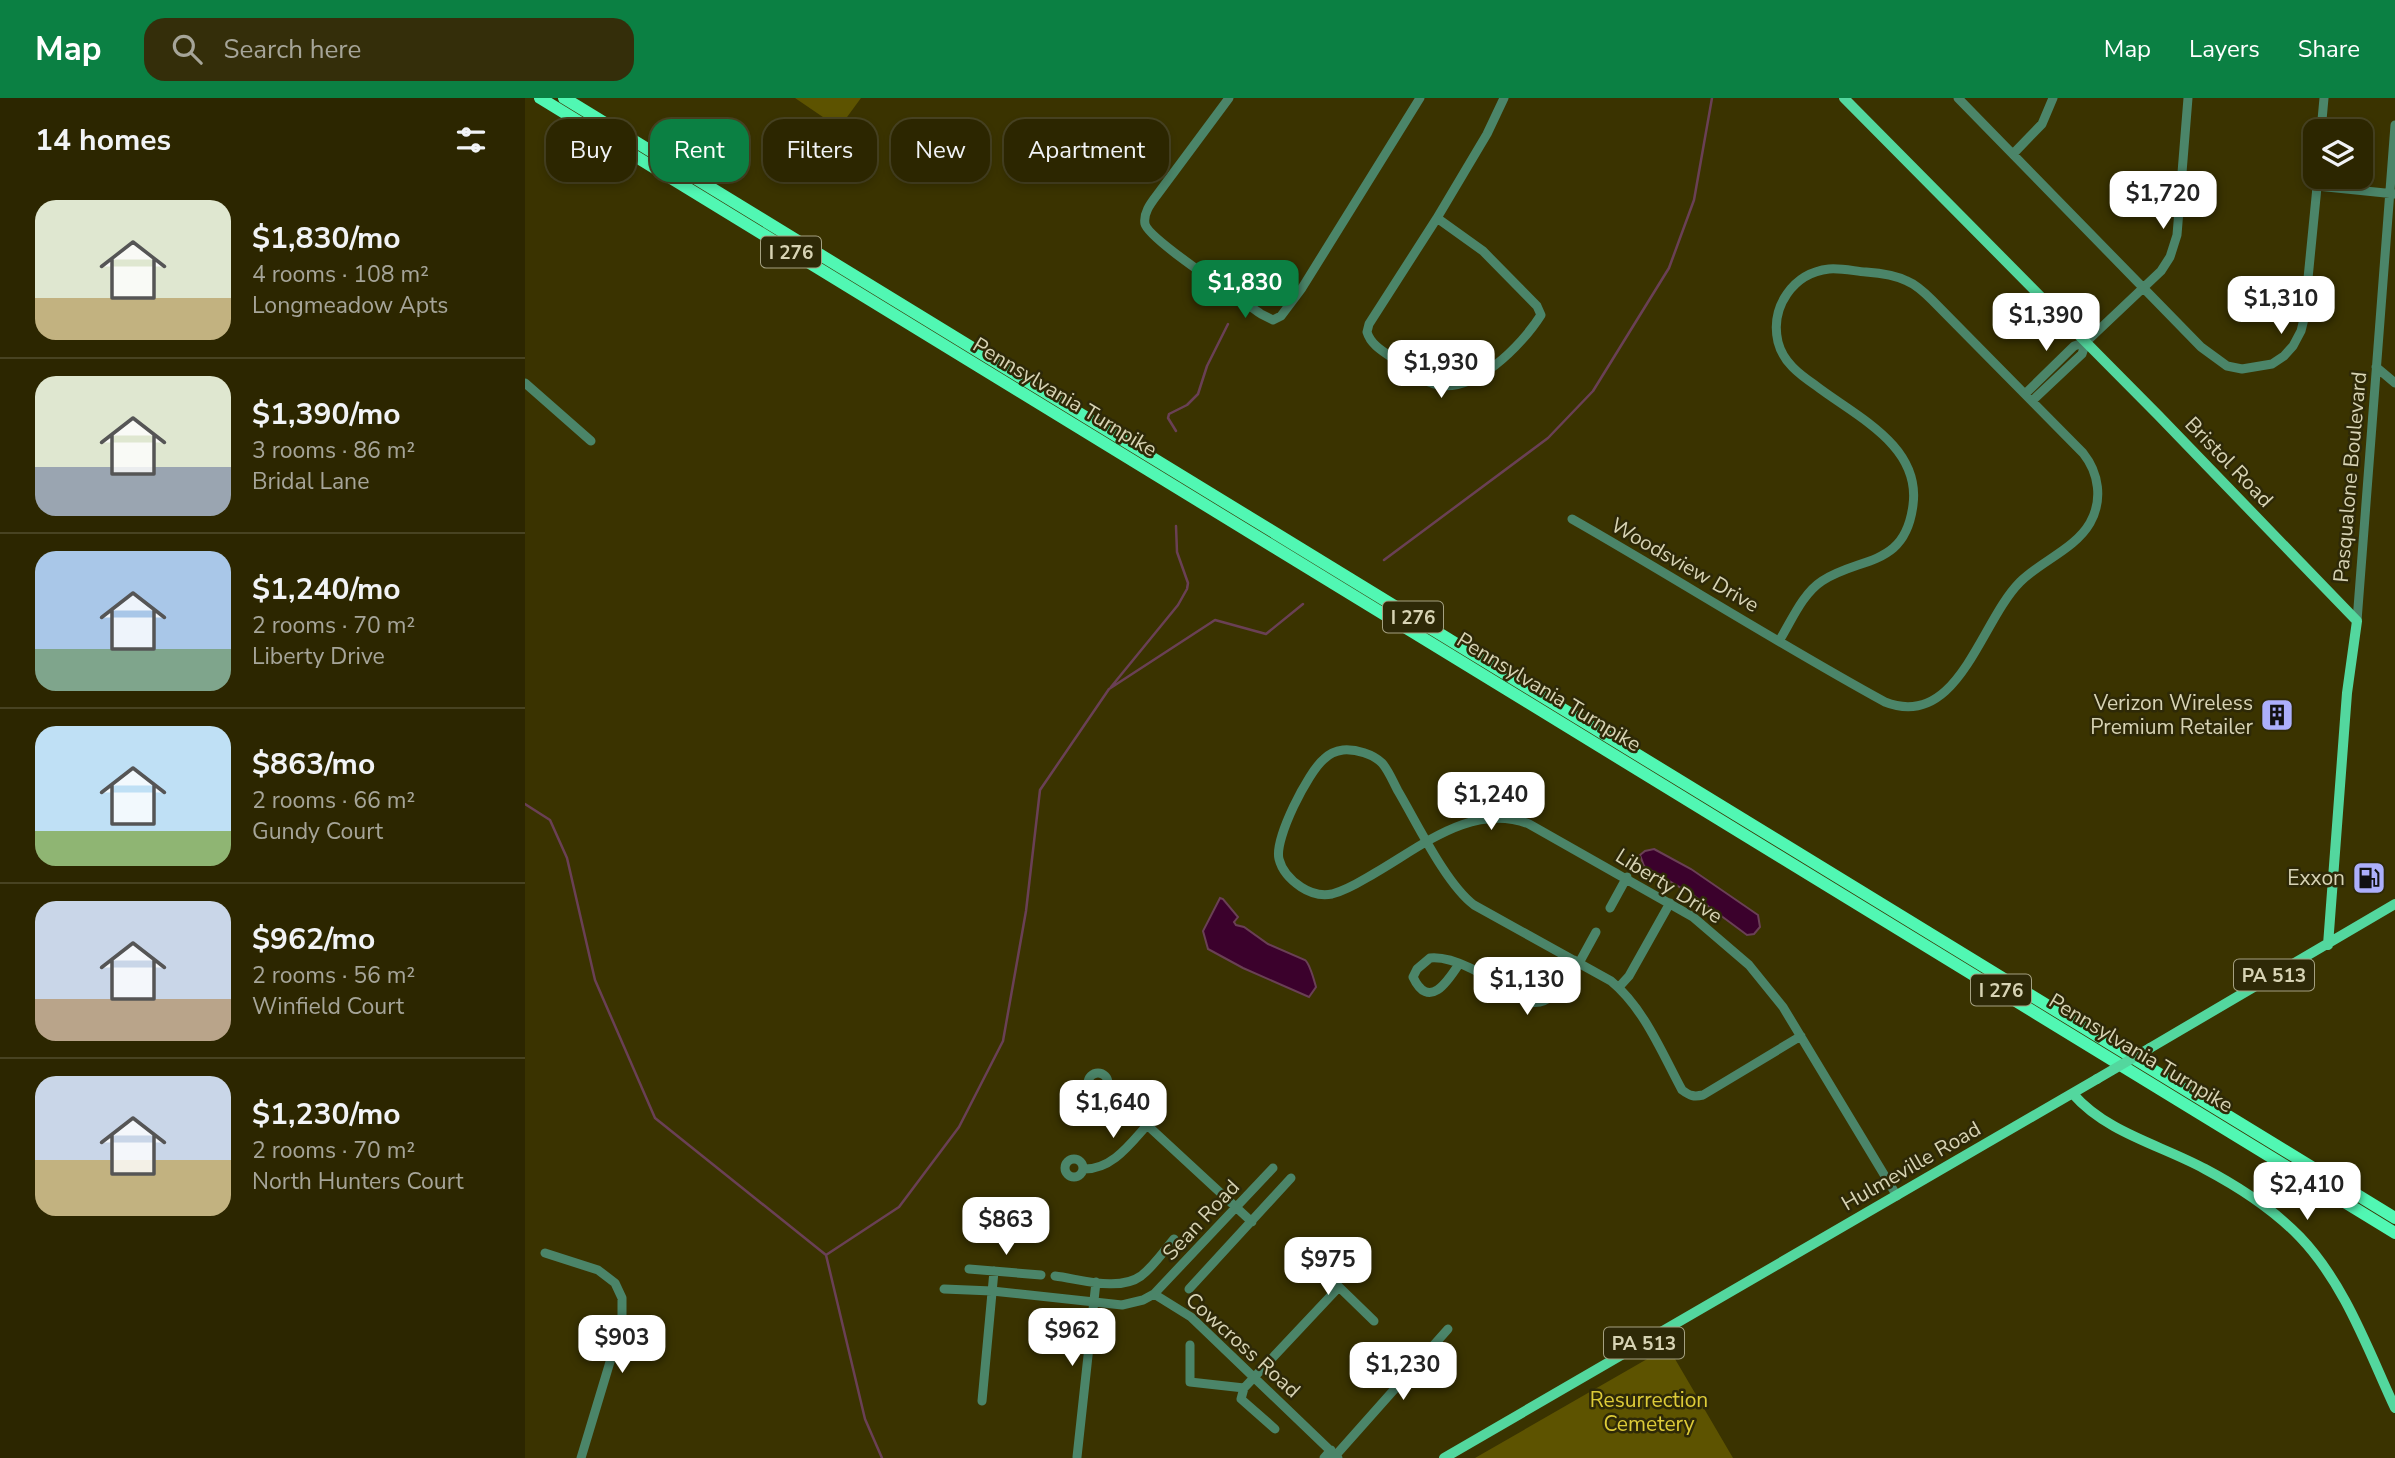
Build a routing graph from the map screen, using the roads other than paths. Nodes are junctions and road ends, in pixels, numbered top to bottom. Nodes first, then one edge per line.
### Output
1 (540, 98) edge
2 (565, 98) edge
3 (1229, 98) edge
4 (1420, 98) edge
5 (1504, 98) edge
6 (1844, 98) edge
7 (1958, 98) edge
8 (2053, 98) edge
9 (2188, 98) edge
10 (2324, 98) edge
11 (2322, 119) edge
12 (2395, 125) edge
13 (2013, 155) junction
14 (2317, 189) edge
15 (2364, 189) edge
16 (2392, 194) edge
17 (1437, 218) junction
18 (2144, 288) junction
19 (2086, 342) junction
20 (2376, 367) junction
21 (525, 383) edge
22 (2395, 383) edge
23 (2028, 398) junction
24 (591, 441) dead end
25 (1572, 520) dead end
26 (2357, 621) junction
27 (1779, 641) junction
28 (1429, 842) junction
29 (1627, 877) junction
30 (1670, 903) junction
31 (2395, 904) edge
32 (1610, 908) dead end
33 (1596, 933) dead end
34 (2328, 945) junction
35 (1576, 962) junction
36 (1459, 964) junction
37 (1619, 987) junction
38 (1801, 1036) junction
39 (1107, 1088) dead end
40 (2073, 1094) junction
41 (1148, 1124) junction
42 (1273, 1168) dead end
43 (1083, 1169) dead end
44 (1291, 1178) dead end
45 (1897, 1196) junction
46 (1237, 1208) junction
47 (2395, 1217) edge
48 (1252, 1222) junction
49 (2395, 1233) edge
50 (1174, 1239) dead end
51 (1302, 1251) dead end
52 (545, 1253) dead end
53 (969, 1269) dead end
54 (994, 1271) junction
55 (1041, 1275) dead end
56 (1055, 1276) dead end
57 (1096, 1282) junction
58 (1339, 1287) junction
59 (944, 1289) dead end
60 (1188, 1289) dead end
61 (992, 1291) junction
62 (1154, 1294) junction
63 (1095, 1302) junction
64 (1374, 1321) dead end
65 (1448, 1329) dead end
66 (1189, 1345) dead end
67 (1254, 1377) junction
68 (1244, 1388) junction
69 (982, 1401) dead end
70 (2395, 1408) edge
71 (1275, 1429) dead end
72 (1335, 1454) edge
73 (1077, 1457) edge
74 (581, 1458) edge
75 (1324, 1458) edge
76 (1444, 1458) edge

1 - 49 highway, Pennsylvania Turnpike / I 276
2 - 47 highway, Pennsylvania Turnpike / I 276
3 - 4 street
5 - 17 street
6 - 19 main road, Bristol Road
7 - 13 street
8 - 13 street
9 - 18 street
10 - 11 street
12 - 16 street, Pasqualone Boulevard
13 - 18 street
14 - 18 street
15 - 16 street
16 - 20 street, Pasqualone Boulevard
17 - 17 street
18 - 19 street
19 - 23 street
19 - 26 main road, Bristol Road
20 - 22 street
20 - 26 street, Pasqualone Boulevard
21 - 24 street
23 - 27 street, Woodsview Drive
23 - 27 street, Woodsview Drive
25 - 27 street, Woodsview Drive
26 - 34 main road
28 - 28 street, Liberty Drive
28 - 29 street, Liberty Drive
28 - 35 street
29 - 30 street, Liberty Drive
29 - 32 street
30 - 37 street
30 - 38 street, Liberty Drive
31 - 34 main road, Hulmeville Road / PA 513
33 - 35 street
34 - 40 main road, Hulmeville Road / PA 513, bridge
35 - 36 street
35 - 37 street
36 - 36 street
37 - 38 street
38 - 45 street, Liberty Drive
39 - 41 street
40 - 45 main road, Hulmeville Road / PA 513
40 - 70 main road
41 - 43 street
41 - 46 street
42 - 46 street, Sean Road
44 - 48 street
45 - 76 main road, Hulmeville Road / PA 513
46 - 48 street
46 - 62 street, Sean Road
48 - 60 street
50 - 57 street
51 - 58 street
52 - 74 street
53 - 54 street
54 - 55 street
54 - 61 street
56 - 57 street
57 - 63 street
58 - 64 street
58 - 67 street
59 - 61 street, Cowcross Road
61 - 63 street, Cowcross Road
61 - 69 street
62 - 63 street, Cowcross Road
62 - 67 street, Cowcross Road
63 - 73 street
65 - 72 street
66 - 68 street
67 - 68 street
67 - 72 street, Cowcross Road
68 - 71 street
72 - 75 street

